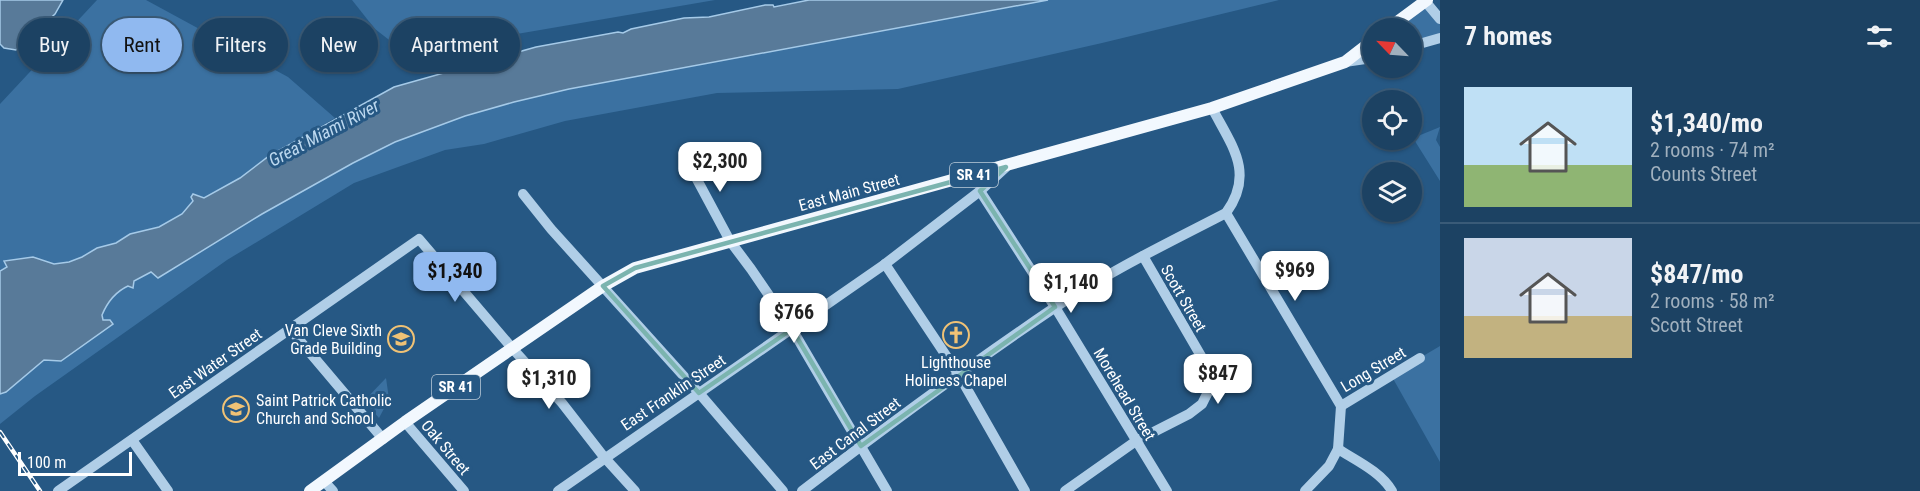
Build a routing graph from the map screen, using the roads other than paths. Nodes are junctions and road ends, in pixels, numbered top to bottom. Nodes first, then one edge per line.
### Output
1 (1426, 1) edge
2 (1403, 18) edge
3 (1440, 19) edge
4 (1440, 38) edge
5 (1422, 43) edge
6 (1362, 49) edge
7 (1362, 59) edge
8 (1345, 62) junction
9 (1212, 108) junction
10 (686, 159) dead end
11 (1006, 167) junction
12 (980, 191) junction
13 (523, 194) dead end
14 (1226, 213) junction
15 (730, 241) junction
16 (1143, 256) junction
17 (885, 264) junction
18 (603, 286) junction
19 (1055, 307) junction
20 (290, 329) junction
21 (792, 329) junction
22 (512, 348) junction
23 (1420, 358) dead end
24 (958, 375) junction
25 (699, 393) junction
26 (1341, 406) junction
27 (405, 422) junction
28 (383, 438) junction
29 (132, 440) junction
30 (1136, 441) junction
31 (861, 446) junction
32 (1338, 449) junction
33 (604, 457) junction
34 (324, 481) junction
35 (58, 491) edge
36 (168, 491) edge
37 (310, 491) edge
38 (333, 491) edge
39 (464, 491) edge
40 (558, 491) edge
41 (635, 491) edge
42 (783, 491) edge
43 (802, 491) edge
44 (887, 491) edge
45 (1025, 491) edge
46 (1065, 491) edge
47 (1167, 491) edge
48 (1305, 491) edge
49 (1392, 491) edge

1 - 2 main road
1 - 3 street
4 - 5 street
6 - 8 main road, SR 41
7 - 8 street
8 - 9 main road, East Main Street / SR 41
9 - 11 main road, East Main Street / SR 41
9 - 14 street
10 - 15 street
11 - 12 street, East Franklin Street
11 - 15 main road, East Main Street / SR 41
12 - 17 street, East Franklin Street
12 - 19 street, Morehead Street
13 - 18 street
14 - 16 street, East Canal Street
14 - 26 street
15 - 18 main road, East Main Street / SR 41
15 - 21 street
16 - 19 street, East Canal Street
16 - 30 street, Scott Street
17 - 21 street, East Franklin Street
17 - 24 street
18 - 22 main road, East Main Street / SR 41
18 - 25 street
19 - 24 street, East Canal Street
19 - 30 street, Morehead Street
20 - 22 street, East Water Street
20 - 28 street
20 - 29 street, East Water Street
21 - 25 street, East Franklin Street
21 - 31 street
22 - 27 main road, East Main Street / SR 41
22 - 33 street
23 - 26 street, Long Street
24 - 31 street, East Canal Street
24 - 45 street
25 - 33 street, East Franklin Street
25 - 42 street
26 - 32 street
27 - 28 main road, East Main Street / SR 41
27 - 39 street, Oak Street
28 - 34 main road, East Main Street / SR 41
29 - 35 street, East Water Street
29 - 36 street
30 - 46 street, Scott Street
30 - 47 street, Morehead Street
31 - 43 street, East Canal Street
31 - 44 street
32 - 48 street
32 - 49 street
33 - 40 street, East Franklin Street
33 - 41 street
34 - 37 main road, East Main Street / SR 41
34 - 38 street

